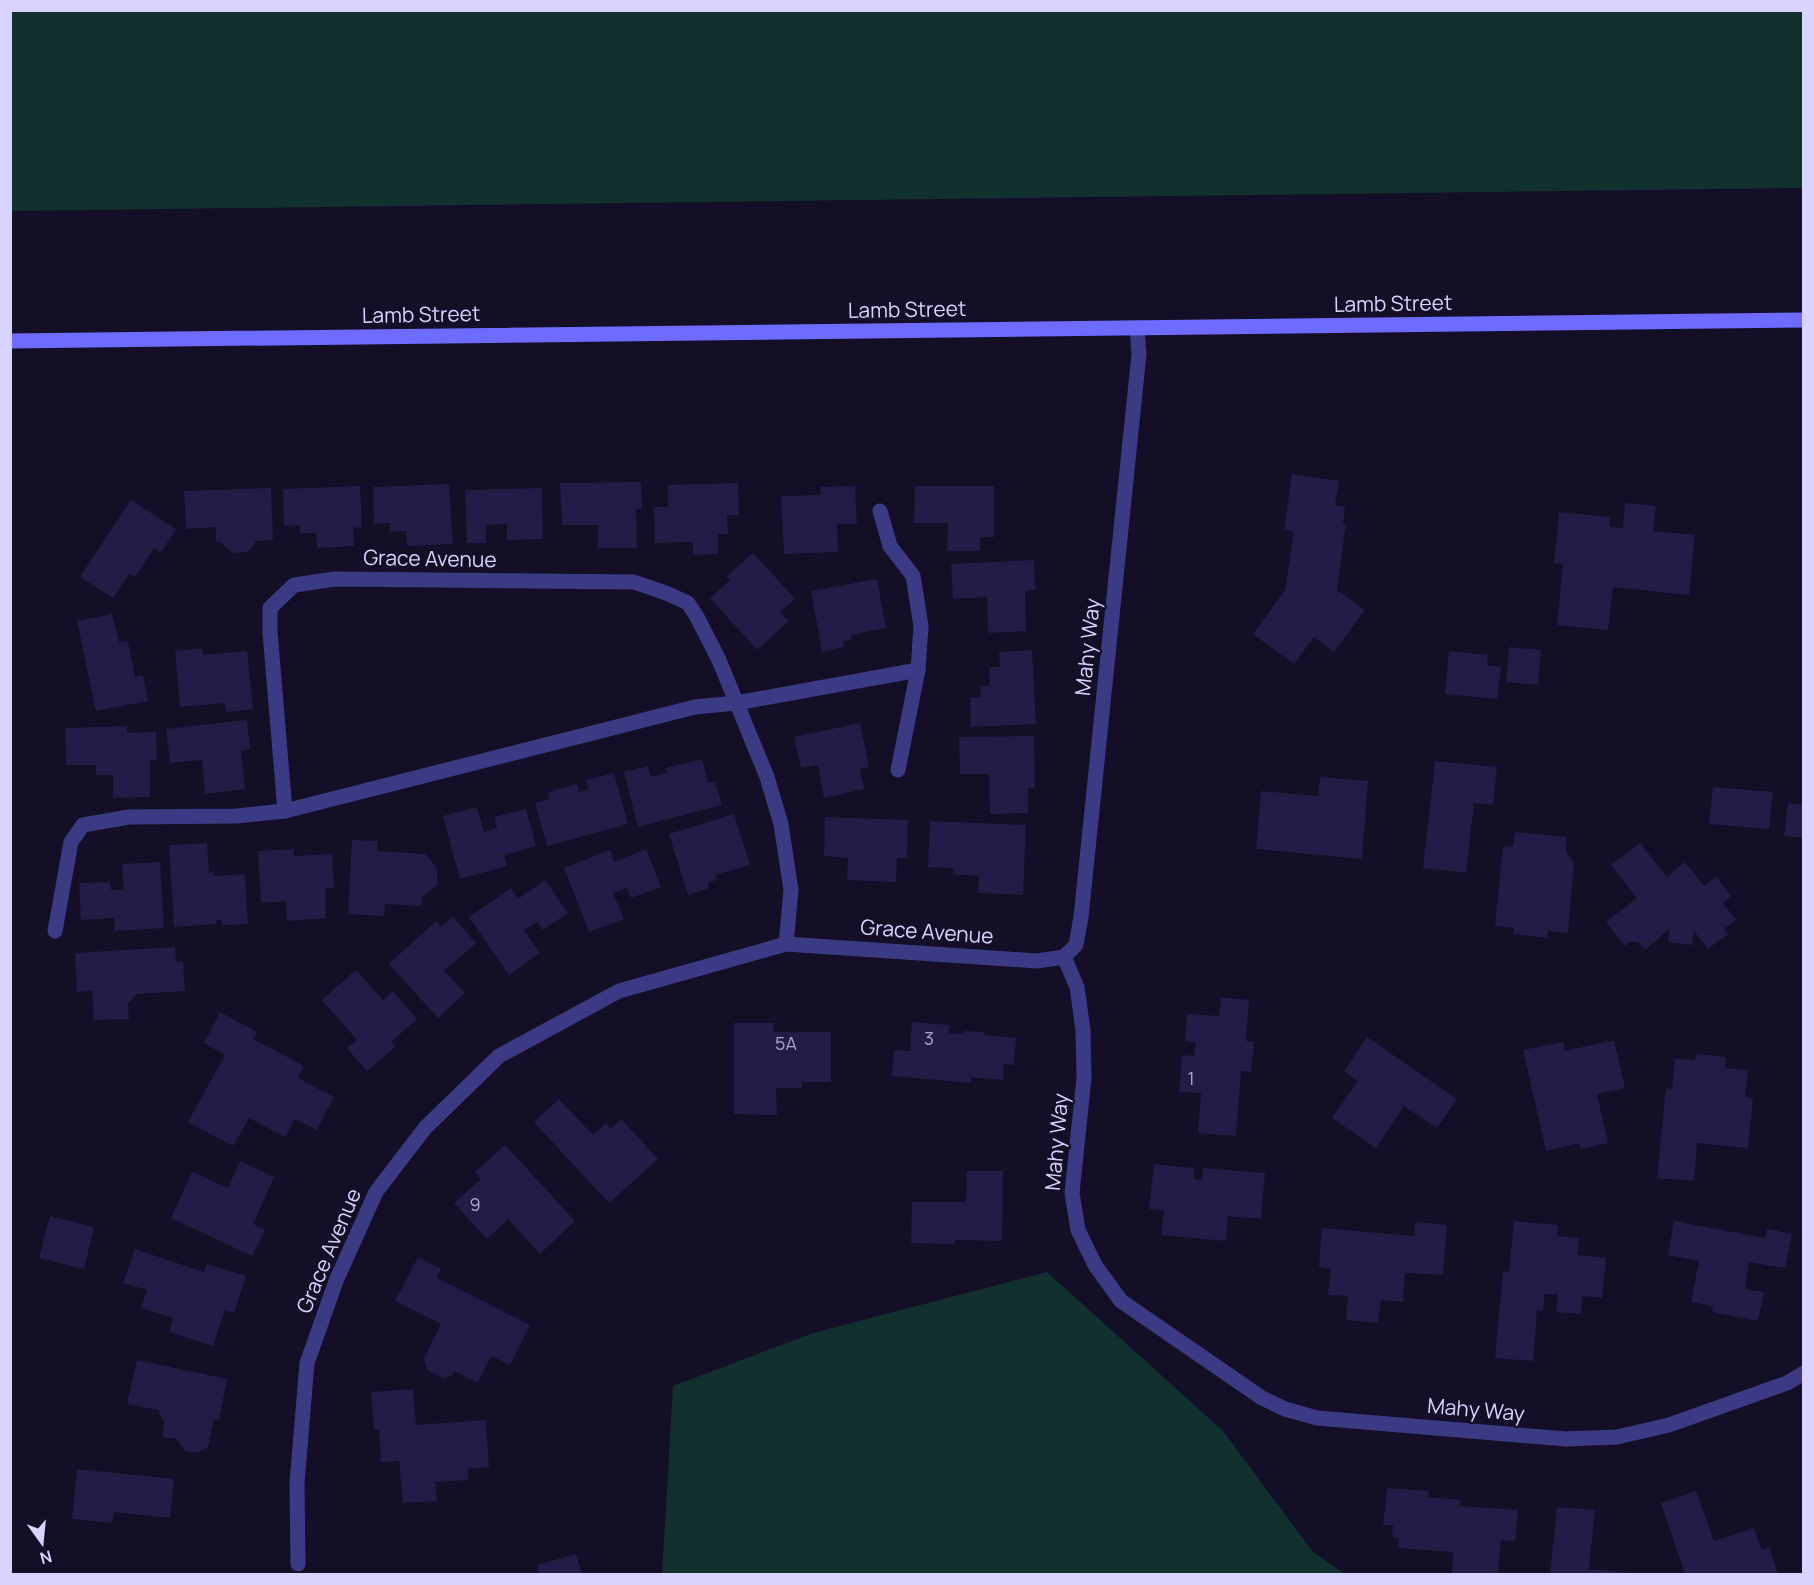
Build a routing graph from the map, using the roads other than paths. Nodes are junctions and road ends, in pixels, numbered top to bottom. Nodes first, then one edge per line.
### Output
1 (1803, 320) edge
2 (1137, 328) junction
3 (10, 341) edge
4 (880, 512) dead end
5 (918, 670) junction
6 (736, 703) junction
7 (898, 770) dead end
8 (285, 811) junction
9 (55, 931) dead end
10 (786, 944) junction
11 (1064, 957) junction
12 (1803, 1373) edge
13 (298, 1564) dead end

1 - 2 street, Lamb Street
2 - 3 street, Lamb Street
2 - 11 street, Mahy Way
4 - 5 street
5 - 6 street
5 - 7 street
6 - 8 street
6 - 8 street, Grace Avenue
6 - 10 street, Grace Avenue
8 - 9 street
10 - 11 street, Grace Avenue
10 - 13 street, Grace Avenue
11 - 12 street, Mahy Way

